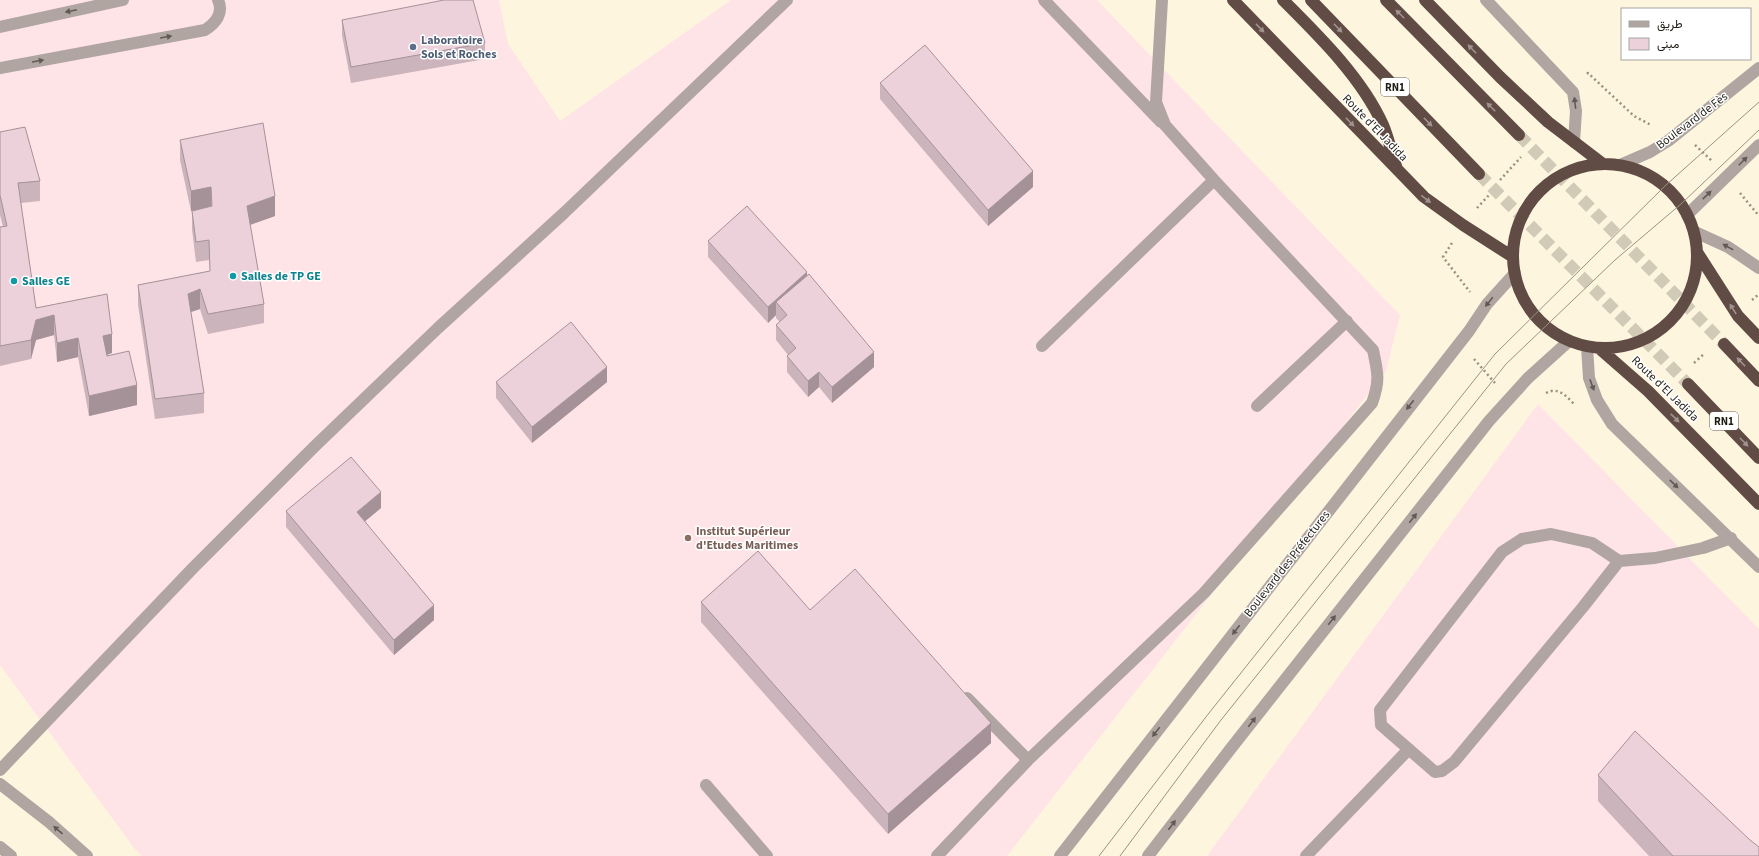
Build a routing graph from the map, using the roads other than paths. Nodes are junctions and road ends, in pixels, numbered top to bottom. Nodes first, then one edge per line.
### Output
1 (123, 0) edge
2 (218, 0) edge
3 (787, 0) edge
4 (1044, 0) edge
5 (1162, 0) edge
6 (1233, 0) edge
7 (1284, 0) edge
8 (1311, 0) edge
9 (1386, 0) edge
10 (1425, 0) edge
11 (1486, 0) edge
12 (0, 27) edge
13 (0, 68) edge
14 (1759, 68) edge
15 (1165, 125) junction
16 (1519, 135) tunnel mouth
17 (1574, 142) junction
18 (1759, 144) edge
19 (1603, 164) junction
20 (1620, 165) junction
21 (1398, 172) junction
22 (1479, 174) tunnel mouth
23 (1214, 180) junction
24 (1687, 215) junction
25 (1694, 232) junction
26 (1697, 252) junction
27 (1513, 257) junction
28 (1759, 268) edge
29 (1515, 272) junction
30 (1347, 321) junction
31 (1759, 338) edge
32 (1569, 342) junction
33 (1724, 344) tunnel mouth
34 (1042, 346) dead end
35 (1587, 347) junction
36 (1600, 349) junction
37 (1759, 381) edge
38 (1688, 384) tunnel mouth
39 (1258, 406) dead end
40 (1759, 458) edge
41 (1759, 504) edge
42 (1731, 538) junction
43 (1619, 561) junction
44 (1759, 567) edge
45 (961, 692) edge
46 (1409, 749) junction
47 (1028, 760) junction
48 (0, 770) edge
49 (0, 784) edge
50 (706, 785) dead end
51 (0, 847) edge
52 (11, 856) edge
53 (87, 856) edge
54 (767, 856) edge
55 (937, 856) edge
56 (1060, 856) edge
57 (1148, 856) edge
58 (1306, 856) edge

1 -> 12 street
13 -> 2 street
3 - 48 street
4 - 15 street
5 - 15 street
6 -> 21 highway, Route d'El Jadida
7 - 21 highway
8 -> 22 highway, RN1
16 -> 9 highway
17 -> 10 highway
17 -> 11 street
14 - 20 street, Boulevard de Fès
15 - 23 street
17 - 19 highway
24 -> 18 street
19 - 20 highway
19 - 27 highway
20 - 24 highway
21 -> 27 highway, Route d'El Jadida
23 - 30 street
23 - 34 street
24 - 25 highway
25 - 26 highway
28 -> 25 street
31 -> 26 highway
26 - 36 highway
27 - 29 highway
29 - 32 highway
29 -> 56 street, Boulevard des Préfectures
30 - 39 street
30 - 47 street
32 - 35 highway
57 -> 32 street
37 -> 33 highway
35 - 36 highway
35 -> 42 street
36 -> 41 highway, Route d'El Jadida
38 -> 40 highway, Route d'El Jadida / RN1
42 - 43 street
42 - 44 street
43 - 46 street
43 - 46 street
45 - 47 street
46 - 58 street
47 - 55 street
53 -> 49 street
50 - 54 street
51 - 52 street

